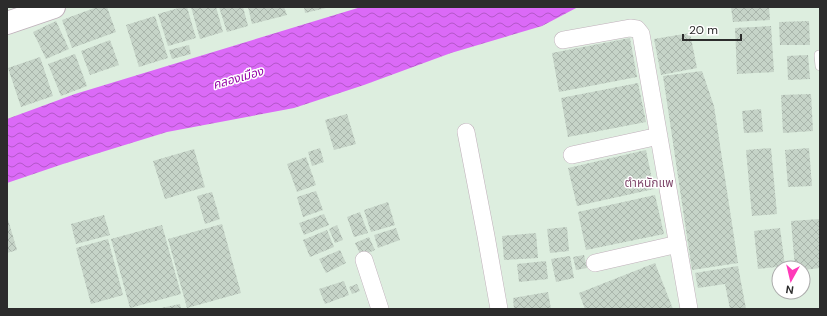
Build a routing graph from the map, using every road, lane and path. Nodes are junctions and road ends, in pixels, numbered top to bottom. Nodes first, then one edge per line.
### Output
1 (50, 8) edge
2 (7, 23) edge
3 (563, 40) dead end
4 (820, 55) edge
5 (820, 66) edge
6 (466, 132) dead end
7 (659, 136) junction
8 (572, 155) dead end
9 (678, 244) junction
10 (364, 260) dead end
11 (595, 263) dead end
12 (380, 309) edge
13 (499, 309) edge
14 (689, 309) edge

1 - 2 main road
3 - 7 street
4 - 5 lane
6 - 13 street
7 - 8 street
7 - 9 street
9 - 11 street
9 - 14 street
10 - 12 street

